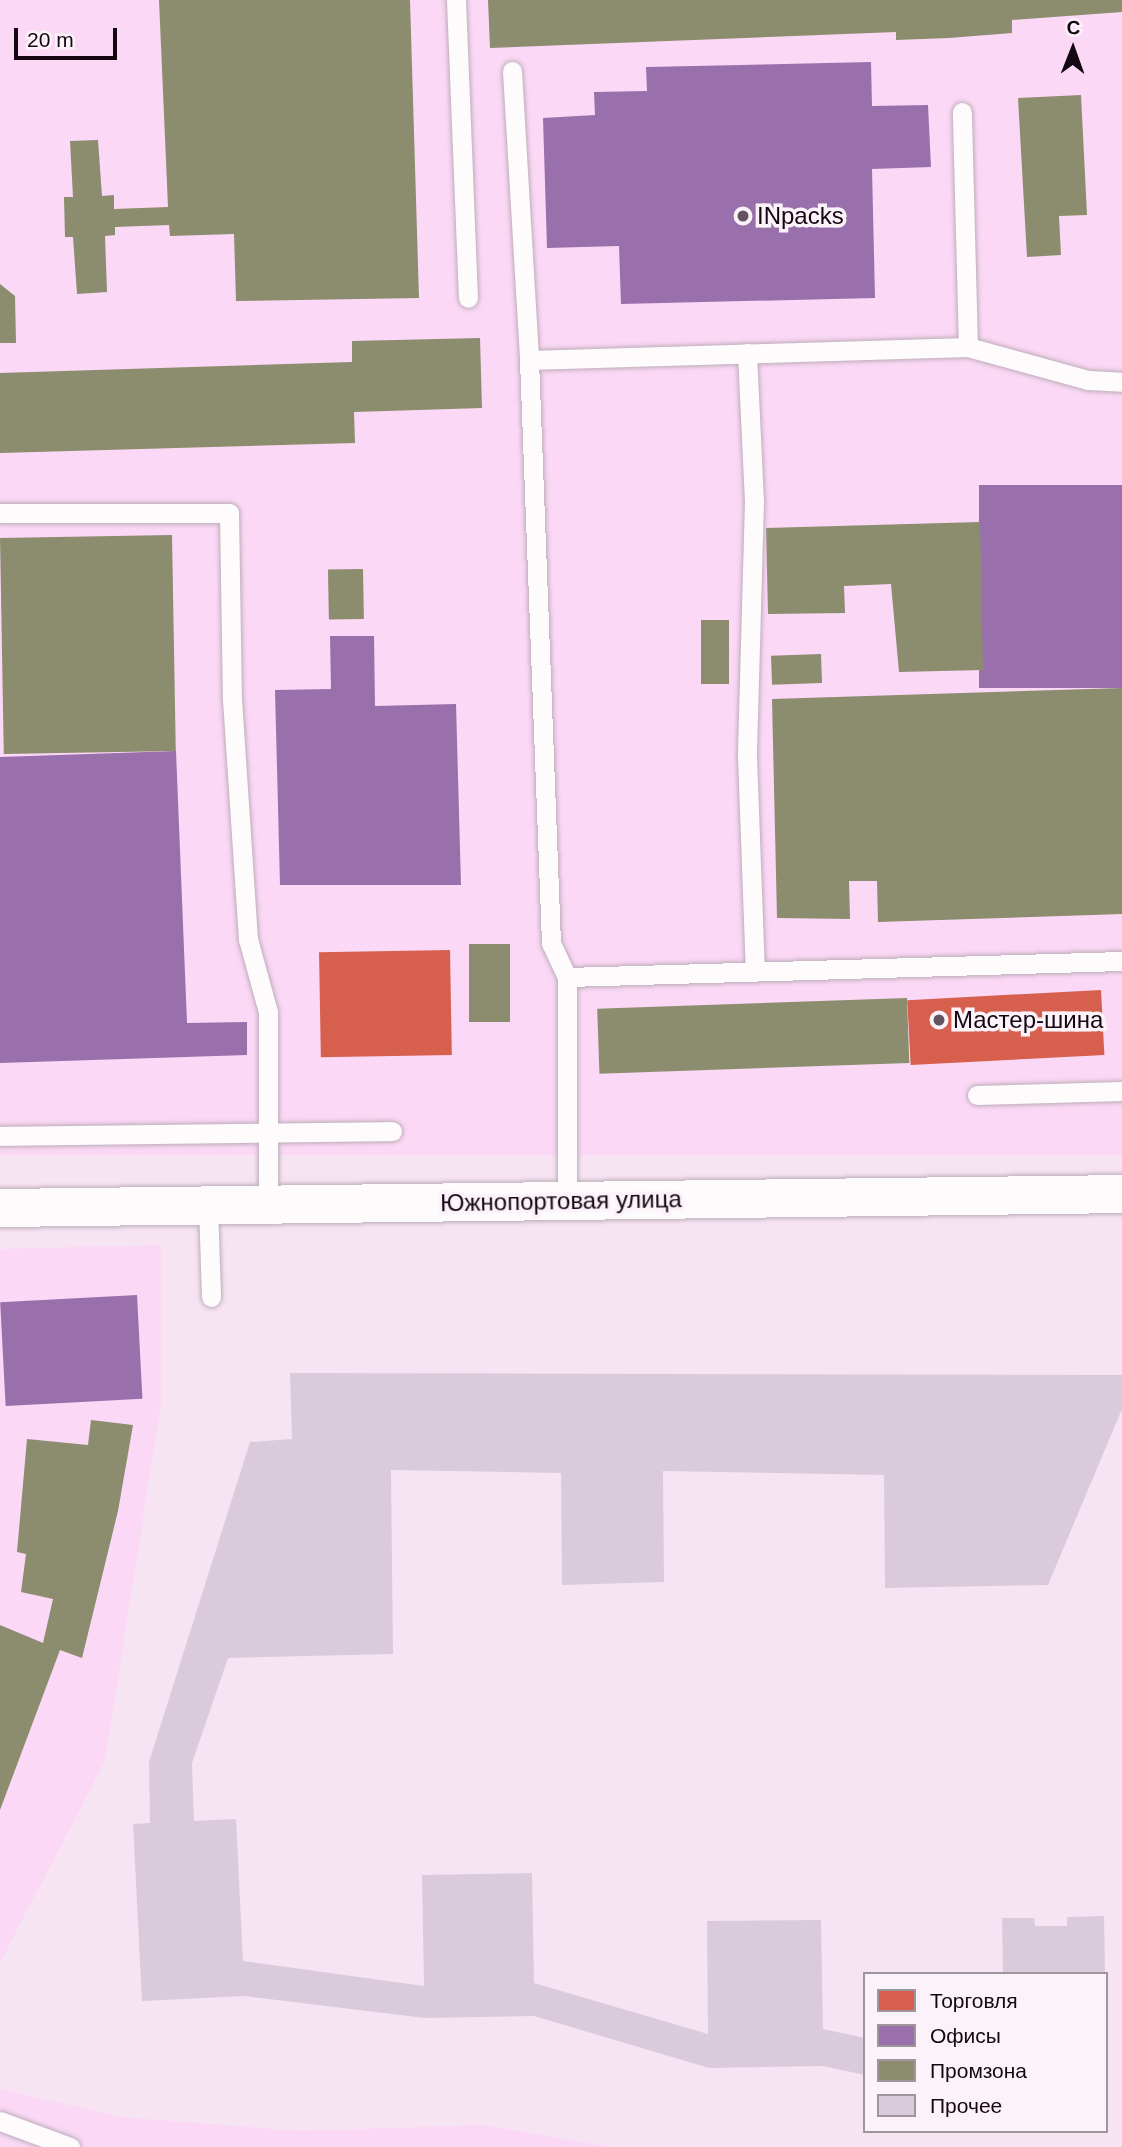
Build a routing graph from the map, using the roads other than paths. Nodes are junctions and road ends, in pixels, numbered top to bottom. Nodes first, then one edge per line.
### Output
1 (456, 0) edge
2 (512, 71) dead end
3 (962, 112) dead end
4 (468, 298) dead end
5 (968, 347) junction
6 (747, 353) junction
7 (529, 360) junction
8 (1122, 382) edge
9 (0, 513) edge
10 (1122, 961) edge
11 (755, 971) junction
12 (567, 977) junction
13 (1122, 1091) edge
14 (977, 1095) dead end
15 (392, 1131) dead end
16 (268, 1133) junction
17 (0, 1136) edge
18 (1122, 1194) edge
19 (567, 1201) junction
20 (268, 1204) junction
21 (208, 1205) junction
22 (0, 1208) edge
23 (211, 1297) dead end
24 (0, 2121) edge
25 (70, 2147) edge

1 - 4 lane
2 - 7 lane
3 - 5 lane
5 - 6 lane
5 - 8 lane
6 - 7 lane
6 - 11 lane
7 - 12 lane
9 - 16 lane
10 - 11 lane
11 - 12 lane
12 - 19 lane
13 - 14 lane
15 - 16 lane
16 - 17 lane
16 - 20 lane
18 - 19 street, Южнопортовая улица
19 - 20 street, Южнопортовая улица
20 - 21 street, Южнопортовая улица
21 - 22 street, Южнопортовая улица
21 - 23 lane
24 - 25 lane

